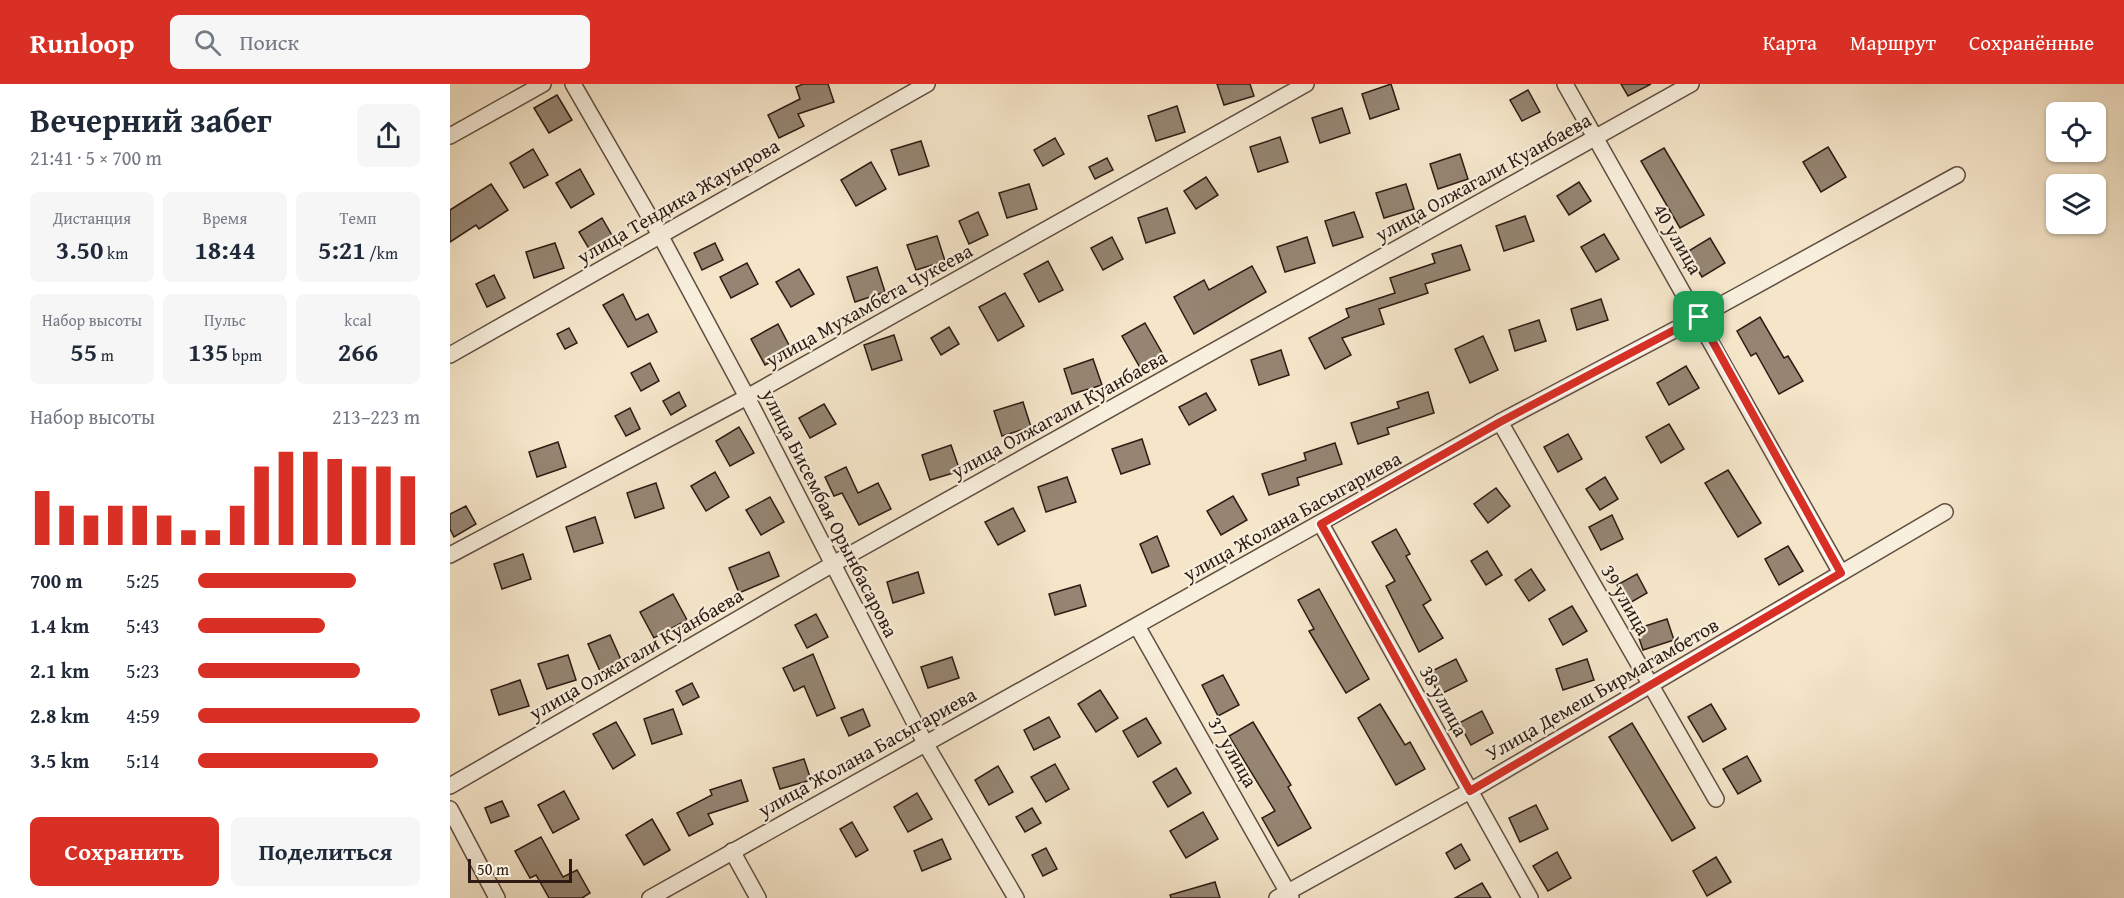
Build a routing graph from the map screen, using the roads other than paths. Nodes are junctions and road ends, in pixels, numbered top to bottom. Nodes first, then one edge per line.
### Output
1 (543, 84) edge
2 (573, 84) edge
3 (927, 84) edge
4 (1306, 84) edge
5 (1565, 84) edge
6 (1691, 84) edge
7 (450, 136) edge
8 (1596, 138) junction
9 (1957, 176) dead end
10 (660, 235) junction
11 (1699, 317) junction
12 (450, 355) edge
13 (747, 397) junction
14 (1500, 422) junction
15 (1945, 512) dead end
16 (1321, 524) junction
17 (450, 555) edge
18 (833, 564) junction
19 (1841, 573) junction
20 (1137, 626) junction
21 (1651, 685) junction
22 (925, 743) junction
23 (450, 786) edge
24 (1470, 791) junction
25 (1716, 799) dead end
26 (450, 809) edge
27 (732, 851) junction
28 (1286, 896) edge
29 (497, 898) edge
30 (650, 898) edge
31 (758, 898) edge
32 (1016, 898) edge
33 (1530, 898) edge

1 - 7 street
2 - 10 street, улица Бисембая Орынбасарова
3 - 10 street, улица Тендика Жауырова
4 - 13 street, улица Мухамбета Чукеева
5 - 8 street, 40 улица
6 - 8 street, улица Олжагали Куанбаева
8 - 11 street, 40 улица
8 - 18 street, улица Олжагали Куанбаева
9 - 11 street, улица Жолана Басыгариева
10 - 12 street, улица Тендика Жауырова
10 - 13 street, улица Бисембая Орынбасарова
11 - 14 street, улица Жолана Басыгариева
11 - 19 street, 40 улица
13 - 17 street, улица Мухамбета Чукеева
13 - 18 street, улица Бисембая Орынбасарова
14 - 16 street, улица Жолана Басыгариева
14 - 21 street, 39 улица
15 - 19 street, Улица Демеш Бирмагамбетов
16 - 20 street, улица Жолана Басыгариева
16 - 24 street, 38 улица
18 - 22 street, улица Бисембая Орынбасарова
18 - 23 street, улица Олжагали Куанбаева
19 - 21 street, Улица Демеш Бирмагамбетов
20 - 22 street, улица Жолана Басыгариева
20 - 28 street, 37 улица
21 - 24 street, Улица Демеш Бирмагамбетов
21 - 25 street, 39 улица
22 - 27 street, улица Жолана Басыгариева
22 - 32 street, улица Бисембая Орынбасарова
24 - 28 street, Улица Демеш Бирмагамбетов
24 - 33 street, 38 улица
26 - 29 street
27 - 30 street, улица Жолана Басыгариева
27 - 31 street

